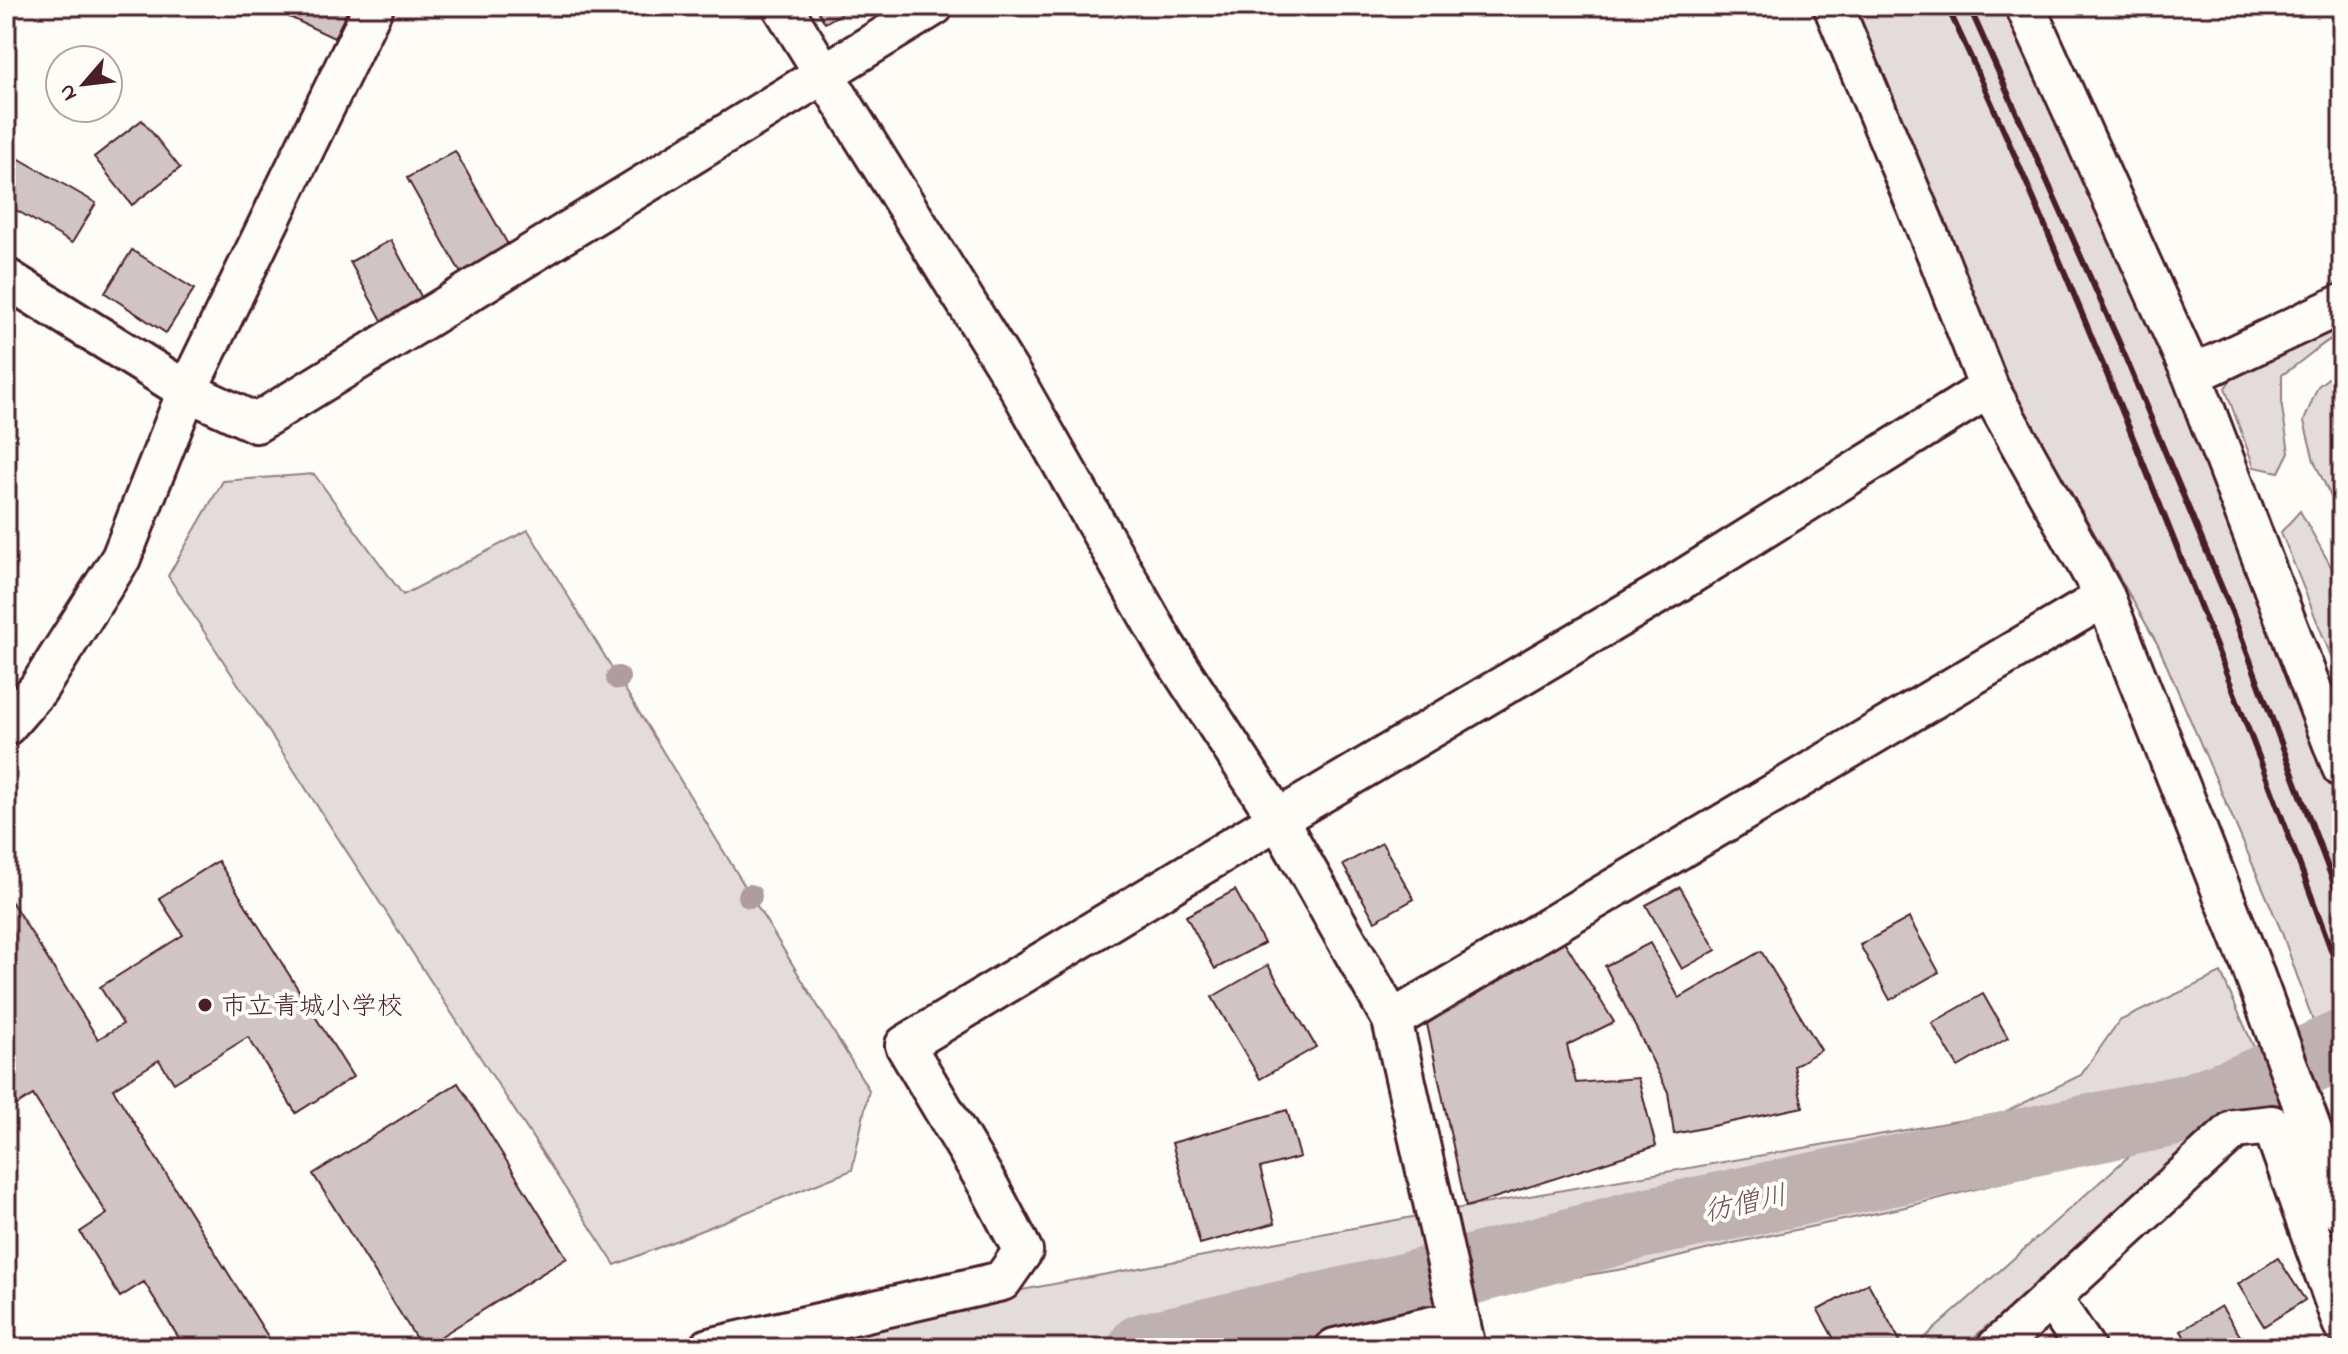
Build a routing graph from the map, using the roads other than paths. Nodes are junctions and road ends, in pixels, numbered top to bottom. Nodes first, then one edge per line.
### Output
1 (374, 6) edge
2 (782, 6) edge
3 (934, 6) edge
4 (1833, 6) edge
5 (2025, 6) edge
6 (823, 73) junction
7 (6, 278) edge
8 (2342, 304) edge
9 (2192, 375) junction
10 (1989, 388) junction
11 (187, 391) junction
12 (2105, 597) junction
13 (6, 726) edge
14 (2342, 768) edge
15 (1278, 819) junction
16 (1392, 1020) junction
17 (2342, 1212) edge
18 (2051, 1297) junction
19 (2342, 1323) edge
20 (1462, 1334) edge
21 (709, 1348) edge
22 (1335, 1348) edge
23 (1996, 1348) edge
24 (2085, 1348) edge

1 - 11 street
2 - 6 street
3 - 6 street
4 - 10 street
5 - 9 street
6 - 11 street
6 - 15 street
7 - 11 street
8 - 9 street
9 - 14 street
10 - 12 street
10 - 15 street
11 - 13 street
12 - 16 street
12 - 17 street
15 - 16 street
15 - 21 street
16 - 20 street
18 - 19 street
18 - 23 street
18 - 24 street
20 - 22 street

